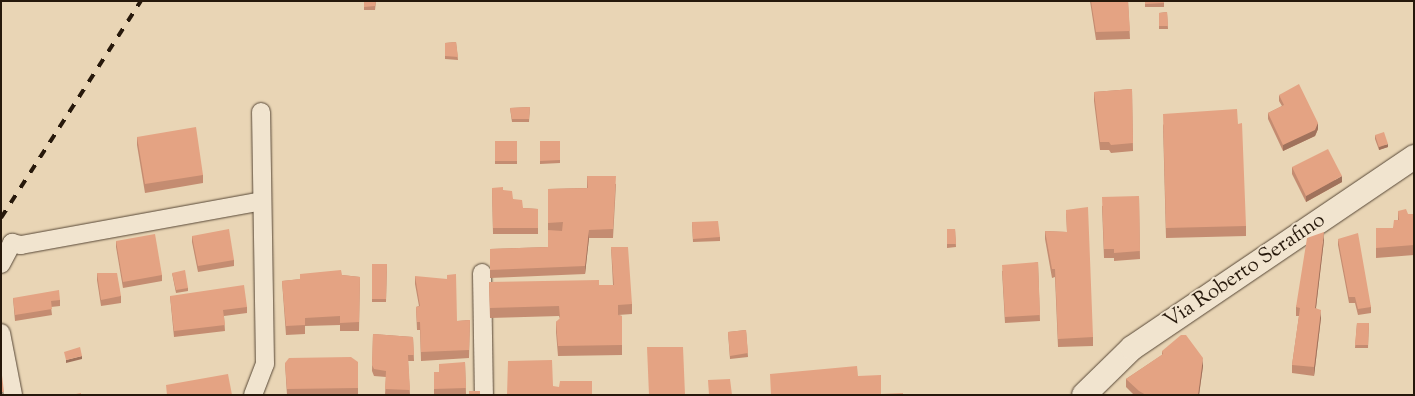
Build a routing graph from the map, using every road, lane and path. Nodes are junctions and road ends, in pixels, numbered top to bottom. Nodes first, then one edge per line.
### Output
1 (261, 112) dead end
2 (1414, 157) edge
3 (262, 201) junction
4 (1, 264) edge
5 (482, 273) dead end
6 (1, 333) edge
7 (13, 395) edge
8 (253, 395) edge
9 (484, 395) edge
10 (1084, 395) edge

1 - 3 street
2 - 10 main road, Via Roberto Serafino
3 - 4 street
3 - 8 street
5 - 9 street
6 - 7 street

